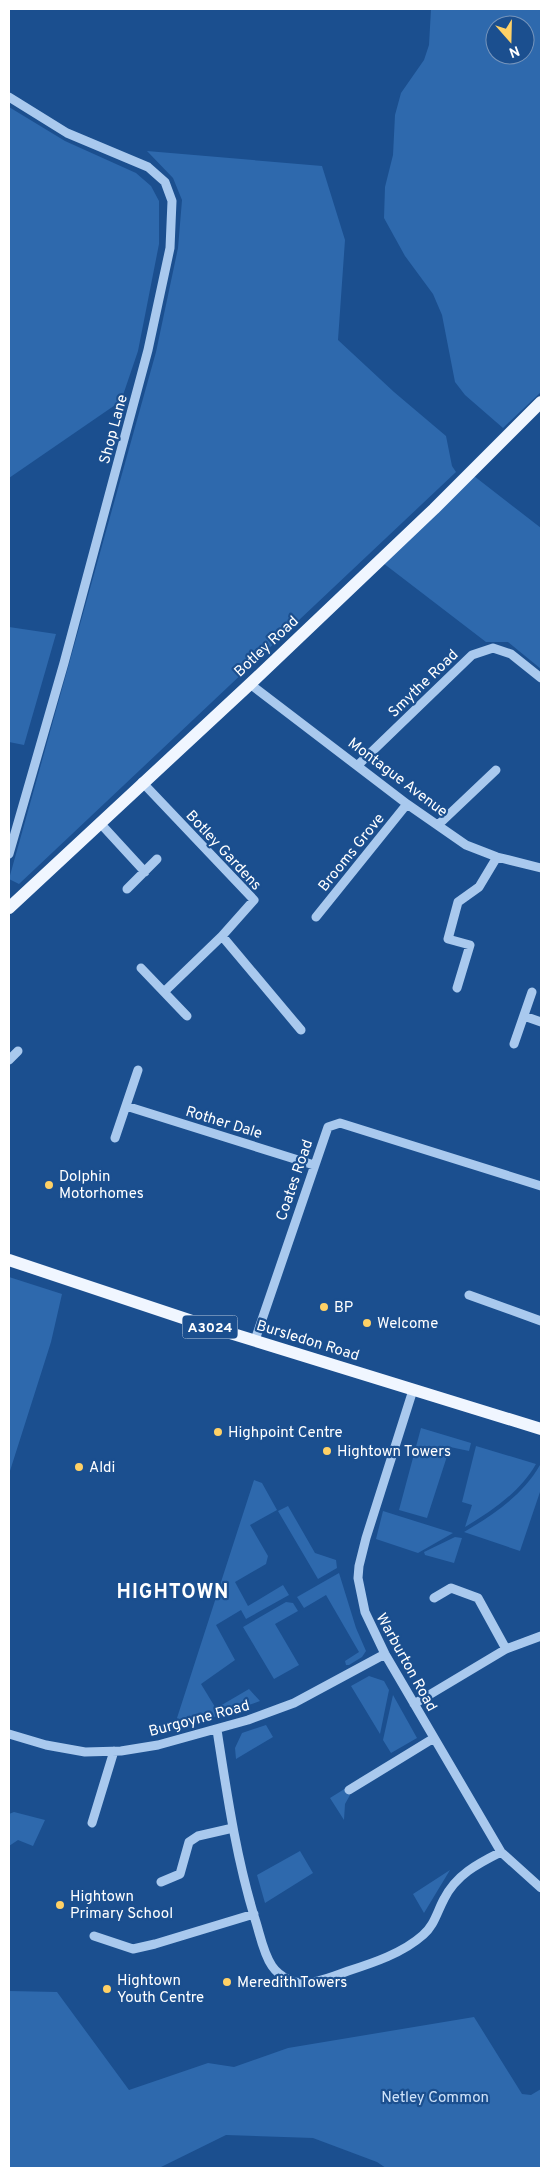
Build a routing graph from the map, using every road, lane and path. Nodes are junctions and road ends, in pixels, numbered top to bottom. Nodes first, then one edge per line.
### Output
1 (9, 97) edge
2 (541, 402) edge
3 (541, 678) edge
4 (250, 684) junction
5 (358, 765) junction
6 (496, 770) dead end
7 (142, 782) junction
8 (407, 804) junction
9 (100, 823) junction
10 (438, 825) junction
11 (9, 854) edge
12 (497, 857) junction
13 (157, 859) dead end
14 (541, 868) edge
15 (145, 872) junction
16 (127, 890) dead end
17 (9, 908) edge
18 (316, 917) dead end
19 (222, 936) junction
20 (141, 968) dead end
21 (457, 988) dead end
22 (165, 991) junction
23 (532, 992) dead end
24 (186, 1016) dead end
25 (524, 1016) junction
26 (541, 1022) edge
27 (301, 1030) dead end
28 (514, 1044) dead end
29 (18, 1051) dead end
30 (9, 1060) edge
31 (138, 1070) dead end
32 (126, 1106) junction
33 (115, 1138) dead end
34 (314, 1165) junction
35 (541, 1186) edge
36 (9, 1260) edge
37 (469, 1295) dead end
38 (541, 1322) edge
39 (255, 1340) junction
40 (413, 1390) junction
41 (541, 1430) edge
42 (434, 1598) dead end
43 (541, 1636) edge
44 (506, 1648) junction
45 (385, 1654) junction
46 (414, 1704) junction
47 (217, 1730) junction
48 (9, 1734) edge
49 (434, 1738) junction
50 (114, 1751) junction
51 (348, 1790) dead end
52 (92, 1823) dead end
53 (233, 1828) junction
54 (501, 1852) junction
55 (161, 1882) dead end
56 (541, 1888) edge
57 (254, 1914) junction
58 (94, 1936) dead end

1 - 11 street, Shop Lane
2 - 4 main road, Botley Road
3 - 5 street, Smythe Road
4 - 5 street, Montague Avenue
4 - 7 main road, Botley Road
5 - 8 street, Montague Avenue
6 - 10 street
7 - 9 main road, Botley Road
7 - 19 street, Botley Gardens
8 - 10 street, Montague Avenue
8 - 18 street, Brooms Grove
9 - 15 street
9 - 17 main road, Botley Road
10 - 12 street, Montague Avenue
12 - 14 street, Montague Avenue
12 - 21 street
13 - 15 street
15 - 16 street
19 - 22 street, Botley Gardens
19 - 27 street
20 - 22 street
22 - 24 street
23 - 25 street
25 - 26 street
25 - 28 street
29 - 30 street
31 - 32 street
32 - 33 street
32 - 34 street, Rother Dale
34 - 35 street, Coates Road
34 - 39 street, Coates Road
36 - 39 main road, Bursledon Road / A3024
37 - 38 street
39 - 40 main road, Bursledon Road / A3024
40 - 41 main road, Bursledon Road / A3024
40 - 45 street, Warburton Road
42 - 44 street
43 - 44 street
44 - 46 street
45 - 46 street, Warburton Road
45 - 47 street, Burgoyne Road
46 - 49 street, Warburton Road
47 - 50 street, Burgoyne Road
47 - 53 street
48 - 50 street, Burgoyne Road
49 - 51 street
49 - 54 street, Warburton Road
50 - 52 street
53 - 55 street
53 - 57 street
54 - 56 street, Warburton Road
54 - 57 street
57 - 58 street

